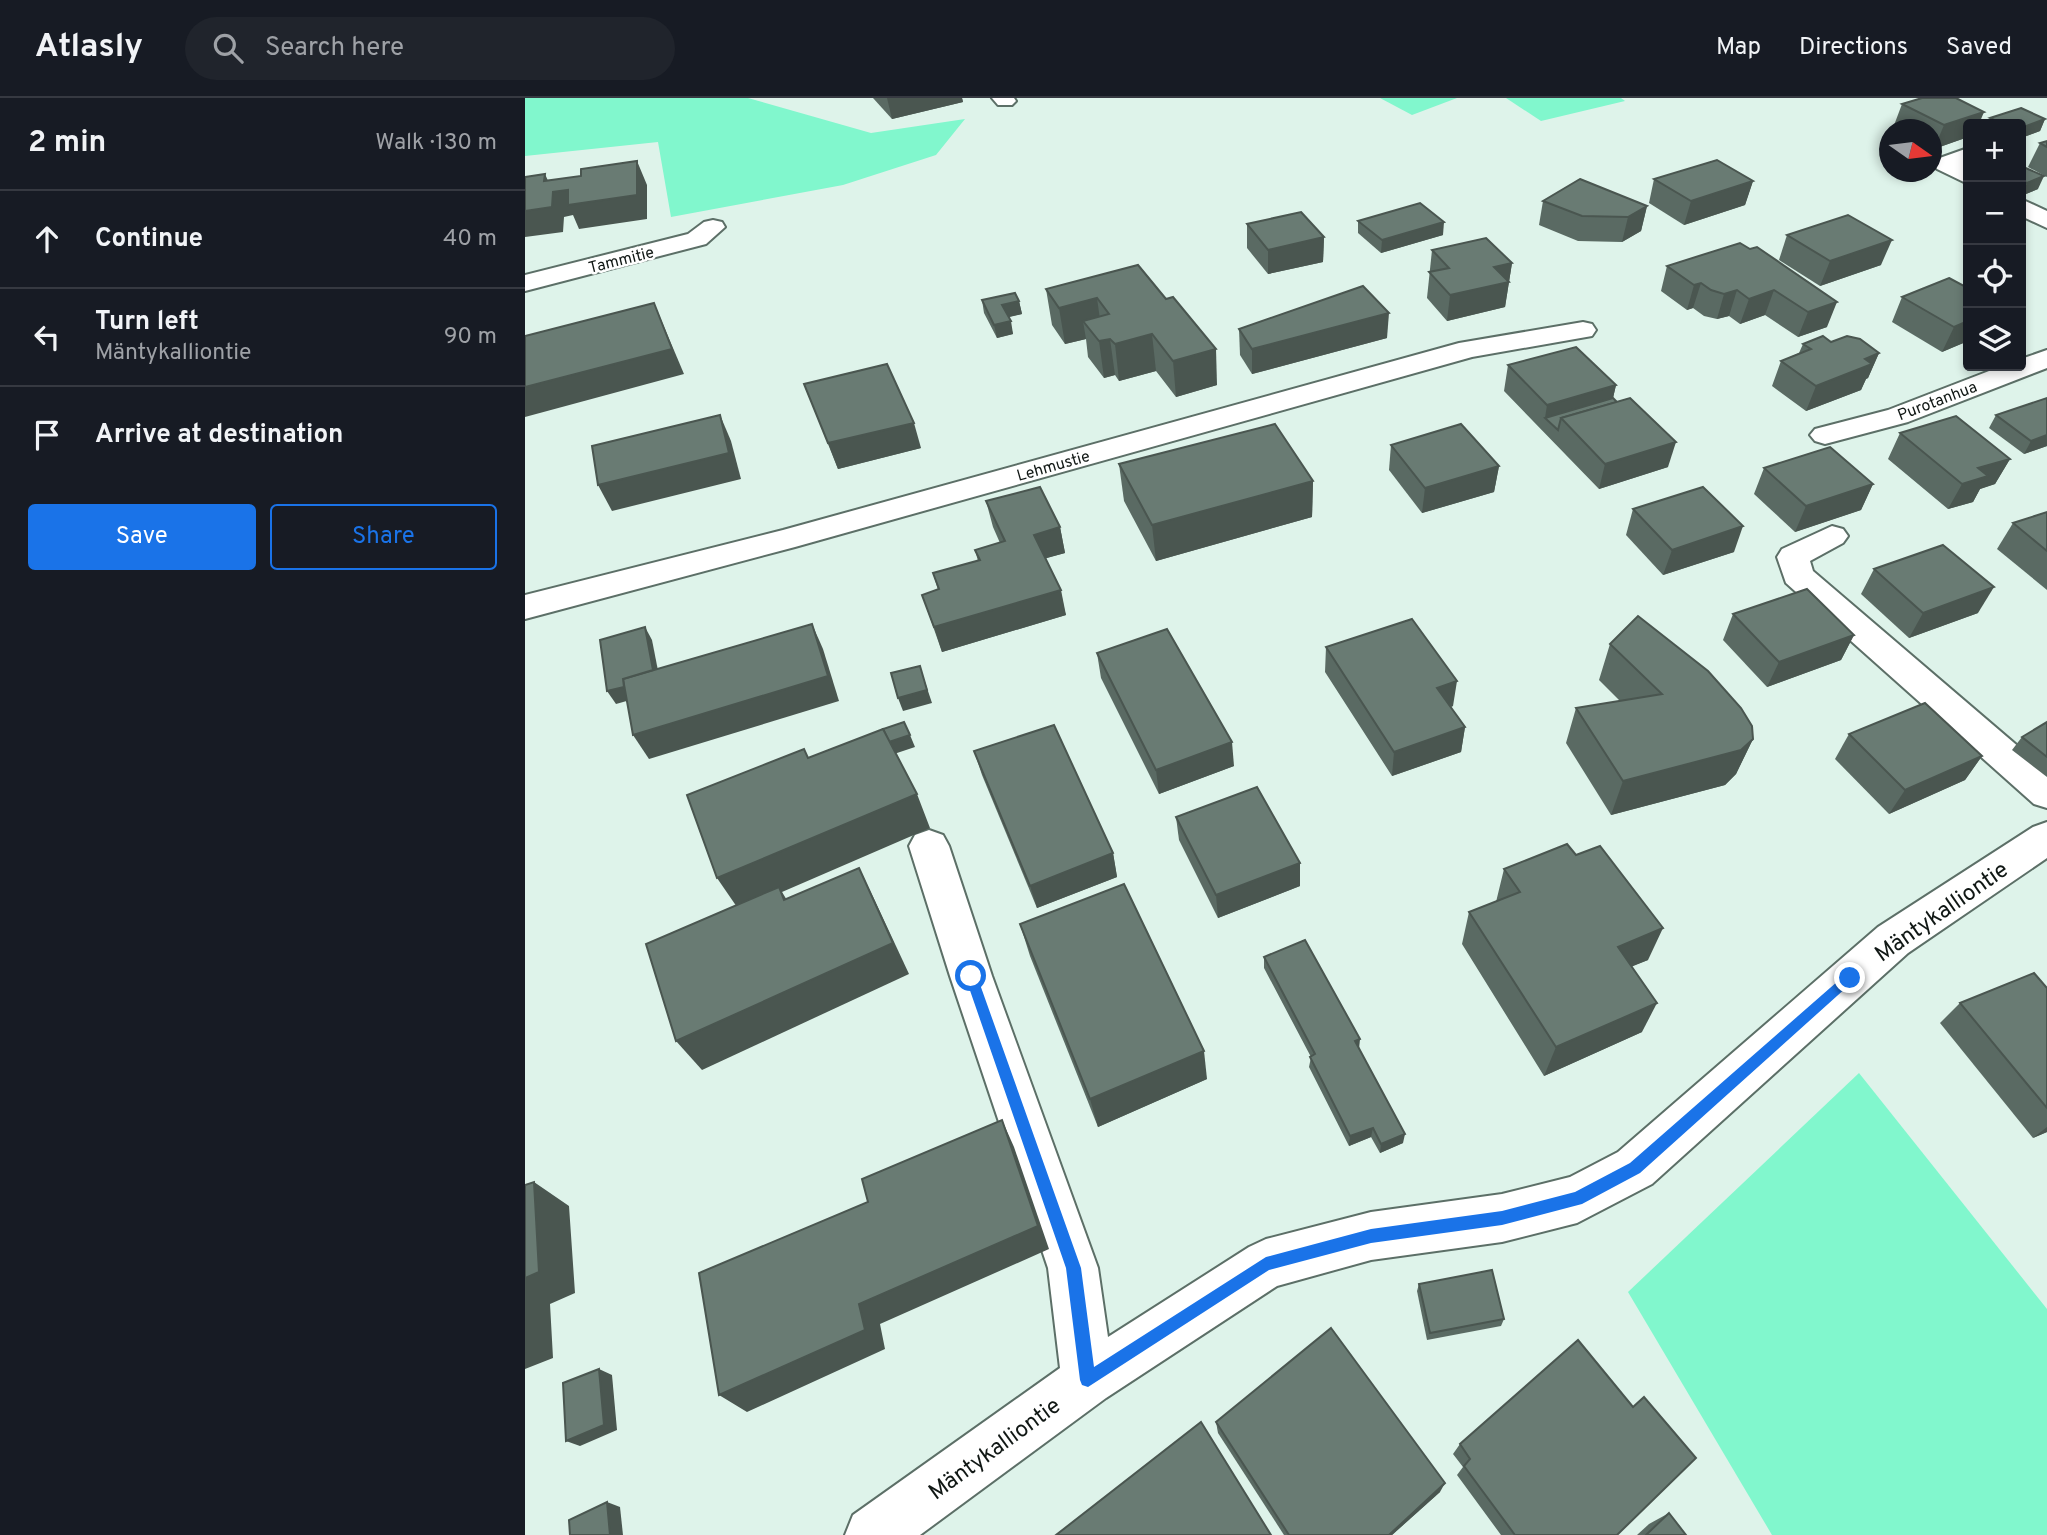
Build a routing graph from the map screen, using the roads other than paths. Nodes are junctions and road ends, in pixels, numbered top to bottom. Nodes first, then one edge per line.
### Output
1 (1963, 157) edge
2 (1963, 174) edge
3 (2026, 209) edge
4 (2047, 221) edge
5 (713, 227) dead end
6 (525, 283) edge
7 (1583, 330) dead end
8 (2047, 358) edge
9 (1825, 435) dead end
10 (1832, 536) dead end
11 (525, 607) edge
12 (2047, 793) edge
13 (2047, 838) edge
14 (929, 846) dead end
15 (1088, 1380) junction
16 (873, 1535) edge

1 - 2 street
3 - 4 street
5 - 6 street, Tammitie
7 - 11 street, Lehmustie
8 - 9 street, Purotanhua
10 - 12 street
13 - 15 street, Mäntykalliontie
14 - 15 street
15 - 16 street, Mäntykalliontie

